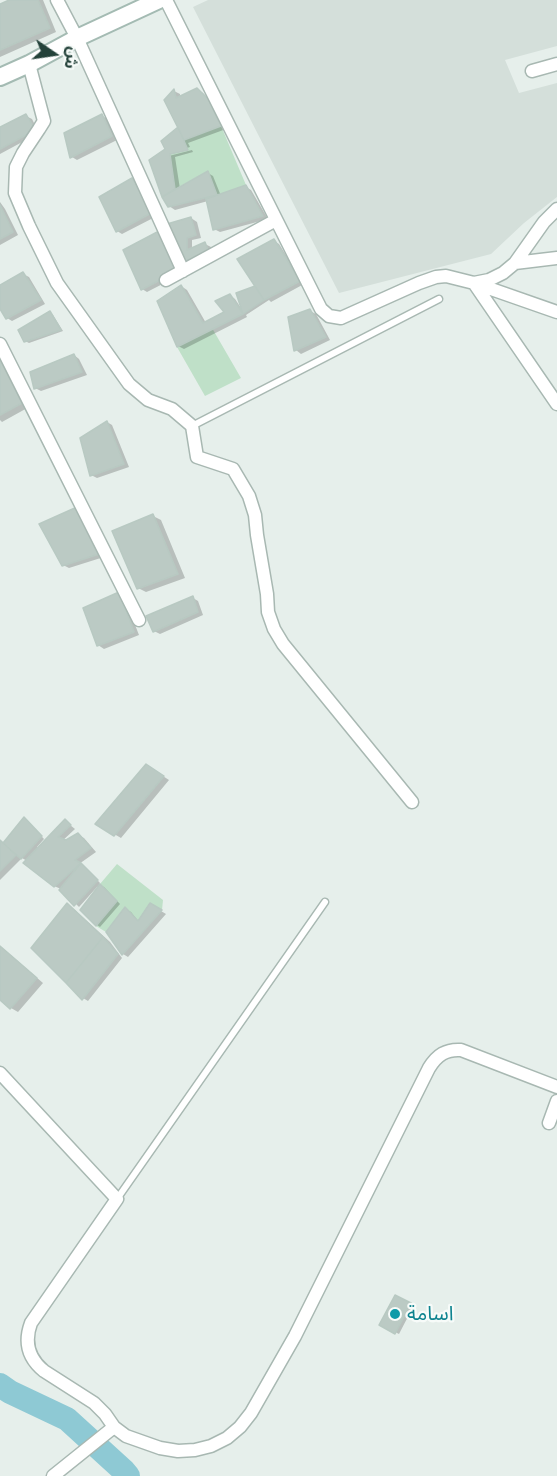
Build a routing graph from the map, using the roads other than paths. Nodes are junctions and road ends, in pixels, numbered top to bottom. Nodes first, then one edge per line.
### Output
1 (57, 0) edge
2 (159, 0) edge
3 (166, 0) edge
4 (77, 38) junction
5 (557, 63) edge
6 (29, 64) junction
7 (532, 71) dead end
8 (0, 77) edge
9 (557, 209) edge
10 (276, 220) junction
11 (557, 258) edge
12 (515, 263) junction
13 (183, 271) junction
14 (166, 280) dead end
15 (474, 283) junction
16 (439, 299) dead end
17 (557, 312) edge
18 (0, 344) edge
19 (557, 404) edge
20 (192, 426) junction
21 (139, 620) dead end
22 (412, 802) dead end
23 (325, 902) dead end
24 (0, 1072) edge
25 (557, 1087) edge
26 (557, 1101) edge
27 (549, 1123) dead end
28 (117, 1199) junction
29 (114, 1427) junction
30 (53, 1476) edge

1 - 4 street
2 - 4 main road
3 - 10 street
4 - 6 main road
4 - 13 street
5 - 7 street
6 - 8 main road
6 - 20 street
9 - 12 street
10 - 13 street
10 - 15 street
11 - 12 street
12 - 15 street
13 - 14 street
15 - 17 street
15 - 19 street
16 - 20 lane
18 - 21 street
20 - 22 street
23 - 28 lane
24 - 28 street
25 - 29 street
26 - 27 street
28 - 29 street
29 - 30 street

